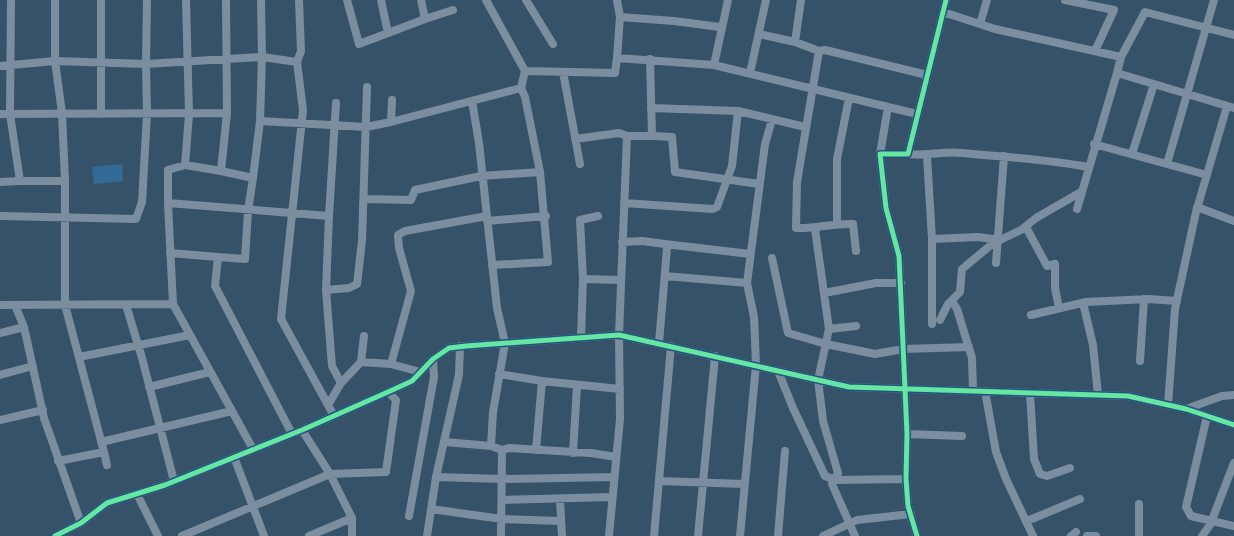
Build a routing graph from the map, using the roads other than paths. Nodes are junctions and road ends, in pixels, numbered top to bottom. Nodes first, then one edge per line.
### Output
1 (11, 0) edge
2 (55, 0) edge
3 (101, 0) edge
4 (147, 0) edge
5 (186, 0) edge
6 (226, 0) edge
7 (261, 0) edge
8 (299, 0) edge
9 (347, 0) edge
10 (381, 0) edge
11 (421, 0) edge
12 (486, 0) edge
13 (526, 0) edge
14 (617, 0) edge
15 (728, 0) edge
16 (766, 0) edge
17 (801, 0) edge
18 (946, 0) edge
19 (987, 0) edge
20 (1065, 0) edge
21 (1214, 0) edge
22 (453, 10) dead end
23 (943, 12) junction
24 (620, 17) junction
25 (425, 19) junction
26 (980, 24) junction
27 (720, 27) junction
28 (1207, 28) junction
29 (388, 33) junction
30 (760, 34) junction
31 (1234, 35) edge
32 (795, 42) junction
33 (553, 44) dead end
34 (819, 51) junction
35 (1095, 51) junction
36 (262, 57) junction
37 (1121, 57) junction
38 (617, 58) junction
39 (650, 59) junction
40 (227, 60) junction
41 (55, 61) junction
42 (187, 62) junction
43 (297, 62) junction
44 (100, 63) junction
45 (146, 64) junction
46 (714, 64) junction
47 (10, 65) junction
48 (0, 66) edge
49 (525, 71) junction
50 (563, 72) junction
51 (750, 73) junction
52 (1117, 73) junction
53 (927, 75) junction
54 (1154, 84) junction
55 (367, 87) dead end
56 (521, 88) junction
57 (814, 89) junction
58 (1187, 94) junction
59 (849, 98) junction
60 (392, 100) dead end
61 (472, 101) junction
62 (336, 103) dead end
63 (1232, 105) edge
64 (888, 107) junction
65 (651, 108) junction
66 (738, 110) junction
67 (227, 112) junction
68 (62, 113) junction
69 (0, 114) edge
70 (10, 114) junction
71 (101, 114) junction
72 (146, 114) junction
73 (188, 114) junction
74 (917, 114) junction
75 (772, 120) junction
76 (260, 121) junction
77 (391, 122) junction
78 (301, 123) junction
79 (334, 126) junction
80 (366, 127) junction
81 (805, 127) junction
82 (627, 136) junction
83 (652, 136) junction
84 (575, 140) junction
85 (1094, 144) junction
86 (880, 154) junction
87 (908, 154) junction
88 (1132, 154) junction
89 (927, 156) junction
90 (1004, 156) junction
91 (580, 164) dead end
92 (1168, 164) junction
93 (185, 165) junction
94 (1088, 167) junction
95 (221, 171) junction
96 (540, 172) junction
97 (1207, 175) junction
98 (483, 176) junction
99 (253, 178) junction
100 (727, 179) junction
101 (20, 181) junction
102 (65, 181) junction
103 (0, 182) edge
104 (760, 184) junction
105 (1081, 192) junction
106 (364, 199) junction
107 (168, 203) junction
108 (624, 203) junction
109 (1197, 207) junction
110 (1077, 209) dead end
111 (248, 211) junction
112 (292, 214) junction
113 (0, 216) edge
114 (329, 216) junction
115 (546, 216) junction
116 (598, 216) dead end
117 (65, 218) junction
118 (487, 218) junction
119 (1234, 221) edge
120 (837, 223) junction
121 (1026, 226) junction
122 (816, 229) junction
123 (932, 239) junction
124 (997, 240) junction
125 (622, 242) junction
126 (665, 244) junction
127 (856, 251) dead end
128 (170, 254) junction
129 (750, 254) junction
130 (218, 257) junction
131 (772, 258) dead end
132 (996, 263) dead end
133 (492, 266) junction
134 (665, 276) junction
135 (583, 279) junction
136 (621, 280) junction
137 (901, 282) junction
138 (747, 283) junction
139 (326, 290) junction
140 (824, 293) junction
141 (1144, 299) junction
142 (952, 301) junction
143 (1177, 301) junction
144 (1083, 303) junction
145 (173, 304) junction
146 (0, 305) edge
147 (15, 305) junction
148 (65, 305) junction
149 (126, 306) junction
150 (1059, 308) junction
151 (1030, 314) dead end
152 (940, 320) dead end
153 (932, 324) dead end
154 (856, 326) dead end
155 (24, 327) junction
156 (829, 329) junction
157 (0, 333) edge
158 (190, 335) junction
159 (619, 335) junction
160 (364, 336) dead end
161 (581, 337) junction
162 (505, 343) junction
163 (659, 344) junction
164 (826, 344) junction
165 (460, 346) junction
166 (671, 346) junction
167 (138, 347) junction
168 (969, 347) junction
169 (903, 349) junction
170 (715, 356) junction
171 (79, 357) junction
172 (433, 359) junction
173 (1140, 361) dead end
174 (361, 362) junction
175 (391, 364) junction
176 (756, 365) junction
177 (33, 366) junction
178 (778, 370) junction
179 (210, 372) junction
180 (420, 372) junction
181 (499, 374) junction
182 (0, 375) edge
183 (818, 380) junction
184 (542, 382) junction
185 (341, 383) junction
186 (577, 386) junction
187 (150, 387) junction
188 (620, 389) junction
189 (906, 389) junction
190 (973, 391) junction
191 (985, 391) junction
192 (388, 392) junction
193 (1030, 393) junction
194 (1098, 395) junction
195 (1234, 395) edge
196 (1168, 405) junction
197 (328, 406) junction
198 (1186, 409) junction
199 (43, 410) junction
200 (232, 411) junction
201 (334, 416) junction
202 (1207, 416) junction
203 (0, 420) edge
204 (1234, 425) edge
205 (160, 430) junction
206 (302, 430) junction
207 (292, 434) junction
208 (908, 434) junction
209 (962, 436) dead end
210 (101, 442) junction
211 (445, 442) junction
212 (491, 446) junction
213 (253, 450) junction
214 (502, 450) junction
215 (536, 450) junction
216 (785, 451) dead end
217 (104, 452) junction
218 (573, 452) junction
219 (234, 457) junction
220 (616, 457) junction
221 (58, 461) junction
222 (1234, 463) edge
223 (107, 465) dead end
224 (1070, 468) dead end
225 (330, 474) junction
226 (436, 477) junction
227 (614, 477) junction
228 (906, 478) junction
229 (502, 479) junction
230 (835, 480) junction
231 (174, 481) junction
232 (660, 481) junction
233 (704, 482) junction
234 (744, 484) junction
235 (137, 494) junction
236 (612, 497) junction
237 (1080, 499) dead end
238 (502, 500) junction
239 (560, 500) junction
240 (1139, 504) dead end
241 (254, 508) junction
242 (431, 509) junction
243 (911, 514) junction
244 (409, 516) dead end
245 (352, 518) junction
246 (502, 519) junction
247 (1212, 519) junction
248 (561, 521) junction
249 (1027, 521) junction
250 (81, 523) junction
251 (849, 523) junction
252 (1234, 526) edge
253 (55, 536) edge
254 (158, 536) edge
255 (182, 536) edge
256 (264, 536) edge
257 (309, 536) edge
258 (352, 536) edge
259 (427, 536) edge
260 (502, 536) edge
261 (562, 536) edge
262 (609, 536) edge
263 (654, 536) edge
264 (698, 536) edge
265 (740, 536) edge
266 (778, 536) edge
267 (822, 536) edge
268 (855, 536) edge
269 (918, 536) edge
270 (1033, 536) edge
271 (1087, 536) edge
272 (1096, 536) edge
273 (1139, 536) edge
274 (1202, 536) edge

1 - 47 street
2 - 41 street
3 - 44 street
4 - 45 street
5 - 42 street
6 - 40 street
7 - 36 street
8 - 43 street
9 - 29 street
10 - 29 street
11 - 25 street
12 - 49 street
13 - 33 street
14 - 24 street
15 - 27 street
16 - 30 street
17 - 32 street
18 - 23 street
19 - 26 street
20 - 35 street
21 - 28 street
22 - 25 street
23 - 26 street
23 - 53 street
24 - 27 street
24 - 38 street
25 - 29 street
26 - 35 street
27 - 46 street
28 - 31 street
28 - 37 street
28 - 58 street
30 - 32 street
30 - 51 street
32 - 34 street
34 - 53 street
34 - 57 street
35 - 37 street
36 - 40 street
36 - 43 street
36 - 76 street
37 - 52 street
38 - 39 street
38 - 50 street
39 - 46 street
39 - 65 street
40 - 42 street
40 - 67 street
41 - 44 street
41 - 47 street
41 - 68 street
42 - 45 street
42 - 73 street
43 - 78 street
44 - 45 street
44 - 71 street
45 - 72 street
46 - 51 street
47 - 48 street
47 - 70 street
49 - 50 street
49 - 56 street
50 - 84 street
51 - 57 street
52 - 54 street
52 - 85 street
53 - 74 street
54 - 58 street
54 - 88 street
55 - 80 street
56 - 61 street
56 - 96 street
57 - 59 street
57 - 81 street
58 - 63 street
58 - 92 street
59 - 64 street
59 - 120 street
60 - 77 street
61 - 77 street
61 - 98 street
62 - 79 street
63 - 97 street
64 - 74 street
64 - 86 street
65 - 66 street
65 - 83 street
66 - 75 street
66 - 100 street
67 - 73 street
67 - 95 street
68 - 70 street
68 - 71 street
68 - 102 street
69 - 70 street
70 - 101 street
71 - 72 street
72 - 73 street
72 - 117 street
73 - 93 street
74 - 87 street
75 - 81 street
75 - 104 street
76 - 78 street
76 - 99 street
77 - 80 street
78 - 79 street
78 - 112 street
79 - 80 street
79 - 114 street
80 - 106 street
81 - 122 street
82 - 83 street
82 - 84 street
82 - 108 street
83 - 100 street
84 - 91 street
85 - 88 street
85 - 94 street
86 - 87 street
86 - 137 street
87 - 89 street
88 - 92 street
89 - 90 street
89 - 123 street
90 - 94 street
90 - 124 street
92 - 97 street
93 - 95 street
93 - 107 street
94 - 105 street
95 - 99 street
96 - 98 street
96 - 115 street
97 - 109 street
98 - 106 street
98 - 118 street
99 - 111 street
100 - 104 street
100 - 108 street
101 - 102 street
101 - 103 street
102 - 117 street
104 - 129 street
105 - 110 street
105 - 121 street
106 - 139 street
107 - 111 street
107 - 128 street
108 - 125 street
109 - 119 street
109 - 143 street
111 - 112 street
111 - 130 street
112 - 114 street
112 - 197 street
113 - 117 street
114 - 139 street
115 - 118 street
115 - 133 street
116 - 135 street
117 - 148 street
118 - 133 street
118 - 175 street
120 - 122 street
120 - 127 street
121 - 124 street
121 - 150 street
122 - 140 street
123 - 124 street
123 - 153 street
124 - 132 street
124 - 142 street
125 - 126 street
125 - 136 street
126 - 129 street
126 - 134 street
128 - 130 street
128 - 145 street
129 - 138 street
130 - 207 street
131 - 164 street
133 - 162 street
134 - 138 street
134 - 163 street
135 - 136 street
135 - 161 street
136 - 159 street
137 - 140 street
137 - 169 street
138 - 176 street
139 - 185 street
140 - 156 street
141 - 143 street
141 - 144 street
141 - 173 street
142 - 152 street
142 - 168 street
143 - 196 street
144 - 150 street
144 - 194 street
145 - 149 street
145 - 158 street
146 - 147 street
147 - 148 street
147 - 155 street
148 - 149 street
148 - 171 street
149 - 167 street
150 - 151 street
154 - 156 street
155 - 157 street
155 - 177 street
156 - 164 street
158 - 167 street
158 - 179 street
159 - 161 street
159 - 163 street
159 - 188 street
160 - 174 street
161 - 162 street
162 - 165 street
162 - 181 street
163 - 166 street
164 - 169 street
164 - 183 street
165 - 172 street
165 - 211 street
166 - 170 street
166 - 232 street
167 - 171 street
167 - 187 street
168 - 169 street
168 - 190 street
169 - 189 street
170 - 176 street
170 - 233 street
171 - 210 street
172 - 180 street
172 - 244 street
174 - 175 street
174 - 185 street
175 - 180 street
176 - 178 street
176 - 234 street
177 - 182 street
177 - 199 street
178 - 183 street
178 - 230 street
179 - 187 street
179 - 200 street
180 - 192 street
181 - 184 street
181 - 212 street
183 - 189 street
183 - 230 street
184 - 186 street
184 - 215 street
185 - 197 street
186 - 188 street
186 - 218 street
187 - 205 street
188 - 220 street
189 - 190 street
189 - 208 street
190 - 191 street
191 - 193 street
191 - 249 street
192 - 201 street
192 - 225 street
193 - 194 street
193 - 224 street
194 - 196 street
195 - 198 street
196 - 198 street
197 - 201 street
198 - 202 street
199 - 203 street
199 - 221 street
200 - 205 street
200 - 213 street
201 - 206 street
202 - 204 street
202 - 247 street
205 - 210 street
205 - 231 street
206 - 207 street
206 - 225 street
207 - 213 street
208 - 209 street
208 - 228 street
210 - 217 street
211 - 212 street
211 - 226 street
212 - 214 street
213 - 219 street
214 - 215 street
214 - 229 street
215 - 218 street
216 - 266 street
217 - 221 street
217 - 223 street
218 - 220 street
219 - 231 street
219 - 241 street
220 - 227 street
221 - 250 street
222 - 247 street
225 - 241 street
225 - 245 street
226 - 229 street
226 - 242 street
227 - 229 street
227 - 236 street
228 - 230 street
228 - 243 street
229 - 238 street
230 - 251 street
231 - 235 street
232 - 233 street
232 - 263 street
233 - 234 street
233 - 264 street
234 - 265 street
235 - 250 street
235 - 254 street
236 - 239 street
236 - 262 street
237 - 249 street
238 - 239 street
238 - 246 street
239 - 248 street
240 - 273 street
241 - 255 street
241 - 256 street
242 - 246 street
242 - 259 street
243 - 251 street
243 - 269 street
245 - 257 street
245 - 258 street
246 - 248 street
246 - 260 street
247 - 252 street
247 - 274 street
248 - 261 street
249 - 270 street
250 - 253 street
251 - 267 street
251 - 268 street
271 - 272 street

